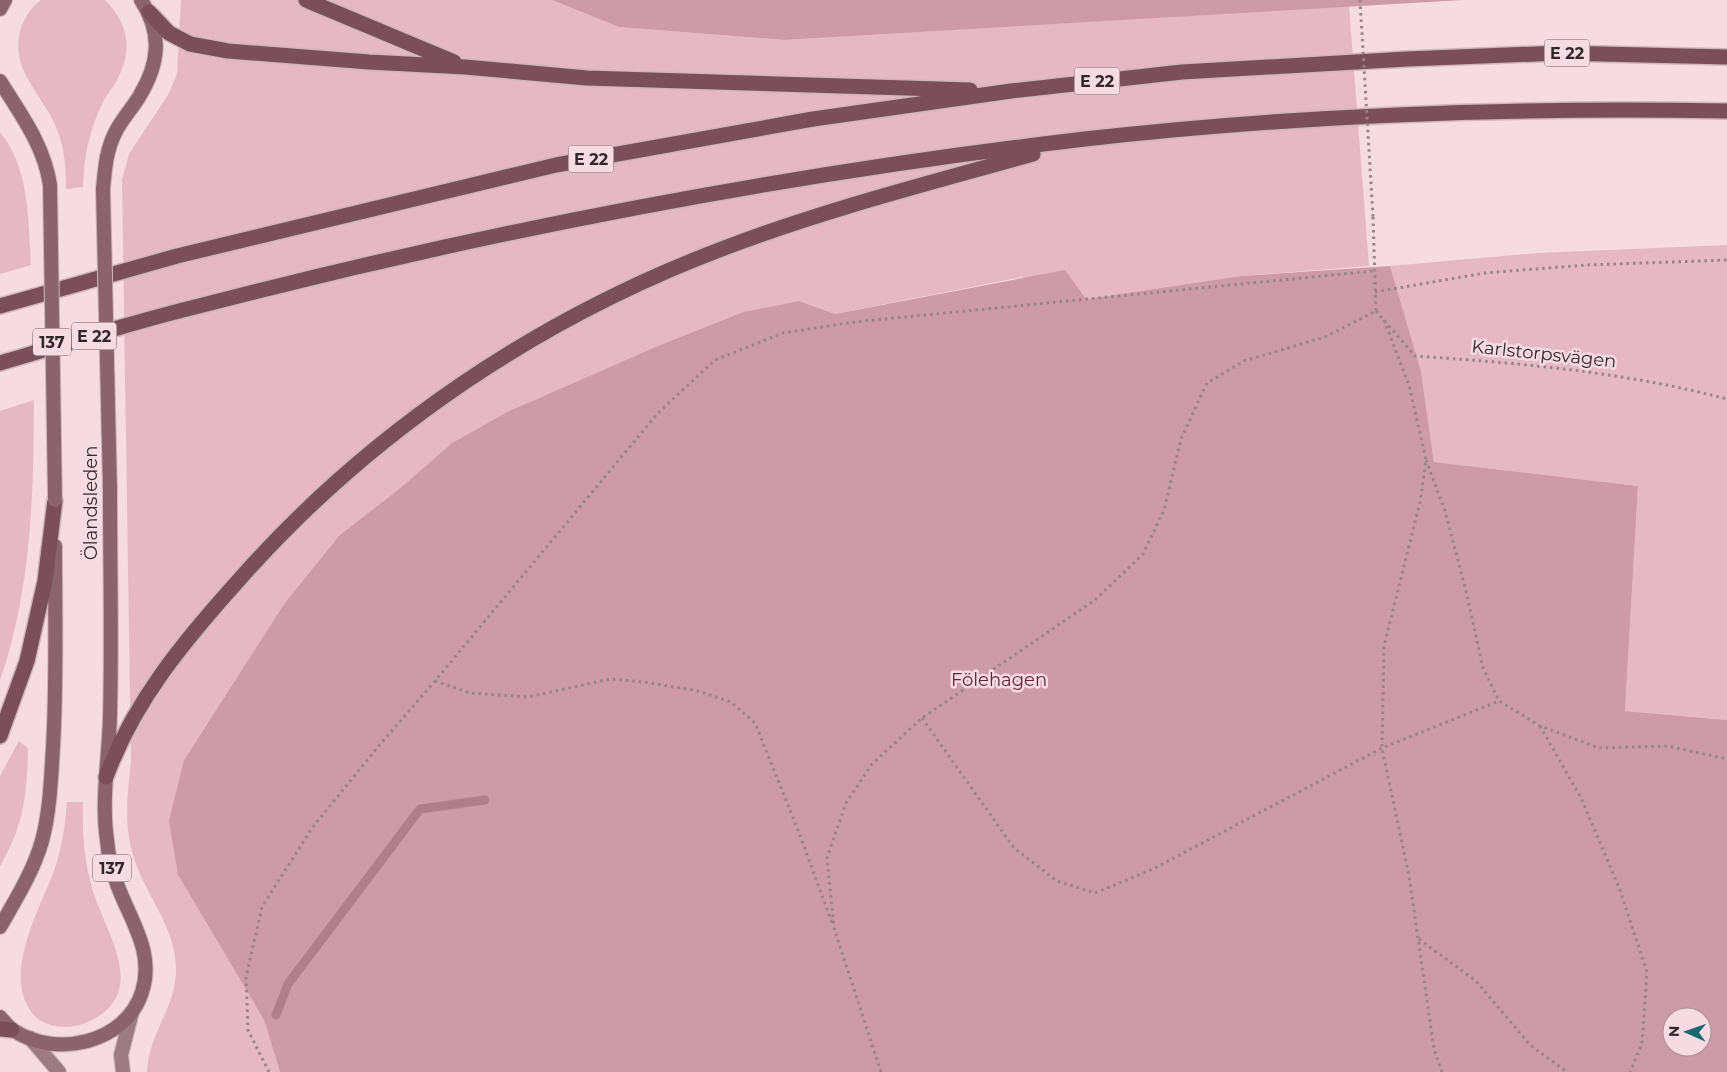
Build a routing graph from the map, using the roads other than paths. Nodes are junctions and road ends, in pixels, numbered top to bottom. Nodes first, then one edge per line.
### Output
1 (5, 0) edge
2 (306, 0) edge
3 (145, 6) edge
4 (0, 9) edge
5 (1727, 57) edge
6 (464, 67) junction
7 (0, 81) edge
8 (1011, 91) junction
9 (1727, 111) edge
10 (1085, 139) junction
11 (0, 306) edge
12 (0, 363) edge
13 (55, 500) junction
14 (0, 736) edge
15 (106, 777) junction
16 (0, 927) edge
17 (132, 1012) junction
18 (0, 1017) edge
19 (6, 1029) edge
20 (30, 1038) junction
21 (59, 1072) edge
22 (123, 1072) edge

1 - 4 main road
2 - 6 highway
3 - 6 highway
3 - 15 main road, Ölandsleden / 137, bridge
5 - 8 highway, E 22
6 - 8 highway
7 - 13 main road, Ölandsleden / 137, bridge
8 - 11 highway, E 22
9 - 10 highway, E 22
10 - 12 highway, E 22
10 - 15 highway
13 - 14 highway
13 - 16 main road, Ölandsleden / 137
15 - 17 main road, Ölandsleden / 137
17 - 20 main road, Ölandsleden / 137
17 - 22 main road, Ölandsleden
18 - 19 main road, Ölandsleden / 137
19 - 20 main road, Ölandsleden / 137
20 - 21 main road, Ölandsleden

